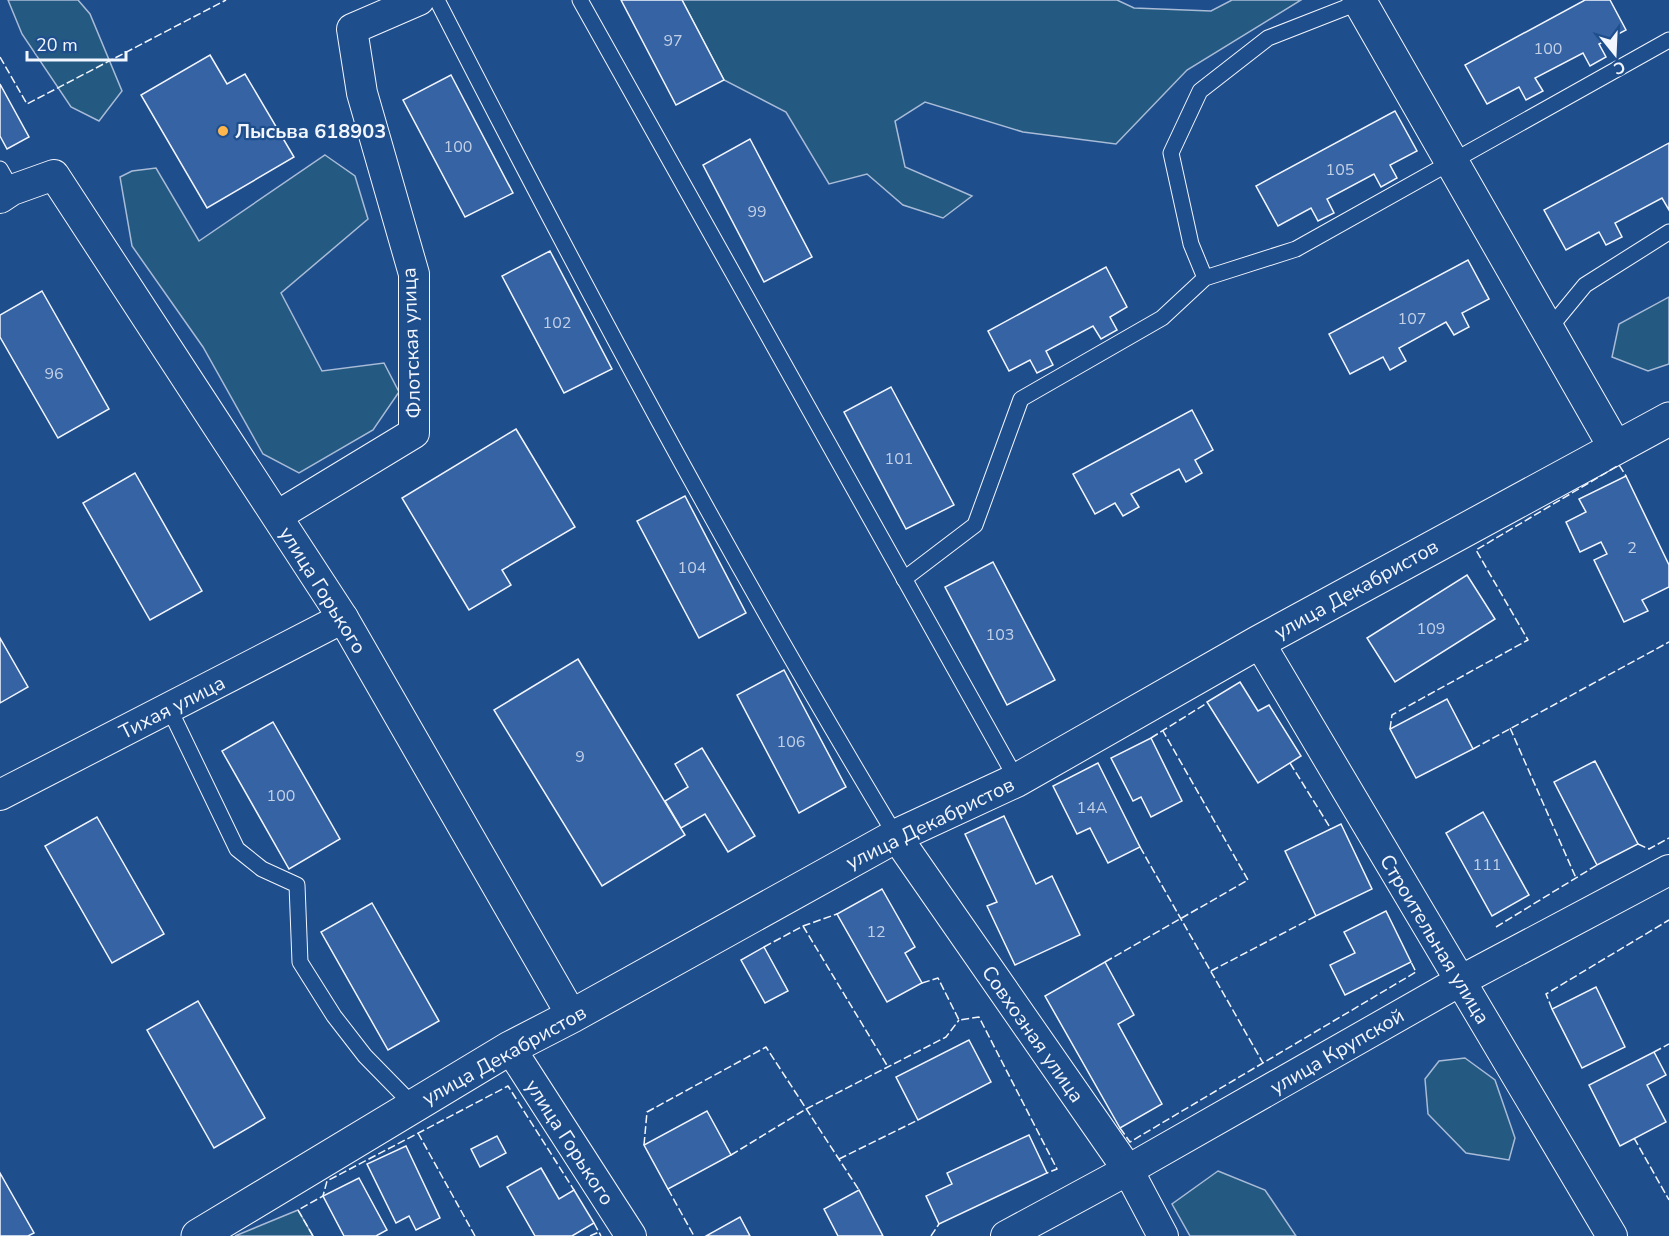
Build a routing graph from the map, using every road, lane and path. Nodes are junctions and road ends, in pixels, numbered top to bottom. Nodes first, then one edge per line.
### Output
1 (419, 0) edge
2 (436, 0) edge
3 (580, 0) edge
4 (1360, 1) edge
5 (1669, 40) edge
6 (1452, 162) junction
7 (4, 186) edge
8 (1669, 232) edge
9 (1205, 278) junction
10 (1548, 330) junction
11 (1669, 419) edge
12 (1615, 447) junction
13 (277, 516) junction
14 (904, 579) junction
15 (344, 618) junction
16 (1258, 642) junction
17 (169, 708) junction
18 (1017, 780) junction
19 (0, 795) edge
20 (896, 836) junction
21 (1669, 870) edge
22 (1460, 981) junction
23 (572, 1016) junction
24 (510, 1048) junction
25 (414, 1106) junction
26 (1128, 1170) junction
27 (198, 1236) edge
28 (631, 1236) edge
29 (1006, 1236) edge
30 (1163, 1236) edge
31 (1612, 1236) edge

1 - 13 street, Флотская улица
2 - 20 lane
3 - 14 lane
4 - 6 street
4 - 9 lane
5 - 6 lane
6 - 9 lane
6 - 10 street
7 - 13 street, улица Горького
8 - 10 lane
9 - 14 lane
10 - 12 street
11 - 12 street, улица Декабристов
12 - 16 street, улица Декабристов
13 - 15 street, улица Горького
14 - 18 lane
15 - 17 street, Тихая улица
15 - 23 street, улица Горького
16 - 18 street, улица Декабристов
16 - 22 street, Строительная улица
17 - 19 street, Тихая улица
17 - 25 lane
18 - 20 street, улица Декабристов
20 - 23 street, улица Декабристов
20 - 26 street, Совхозная улица
21 - 22 street, улица Крупской
22 - 26 street, улица Крупской
22 - 31 street, Строительная улица
23 - 24 street, улица Декабристов
24 - 25 street, улица Декабристов
24 - 28 street, улица Горького
25 - 27 street, улица Декабристов
26 - 29 street, улица Крупской
26 - 30 street, Совхозная улица

